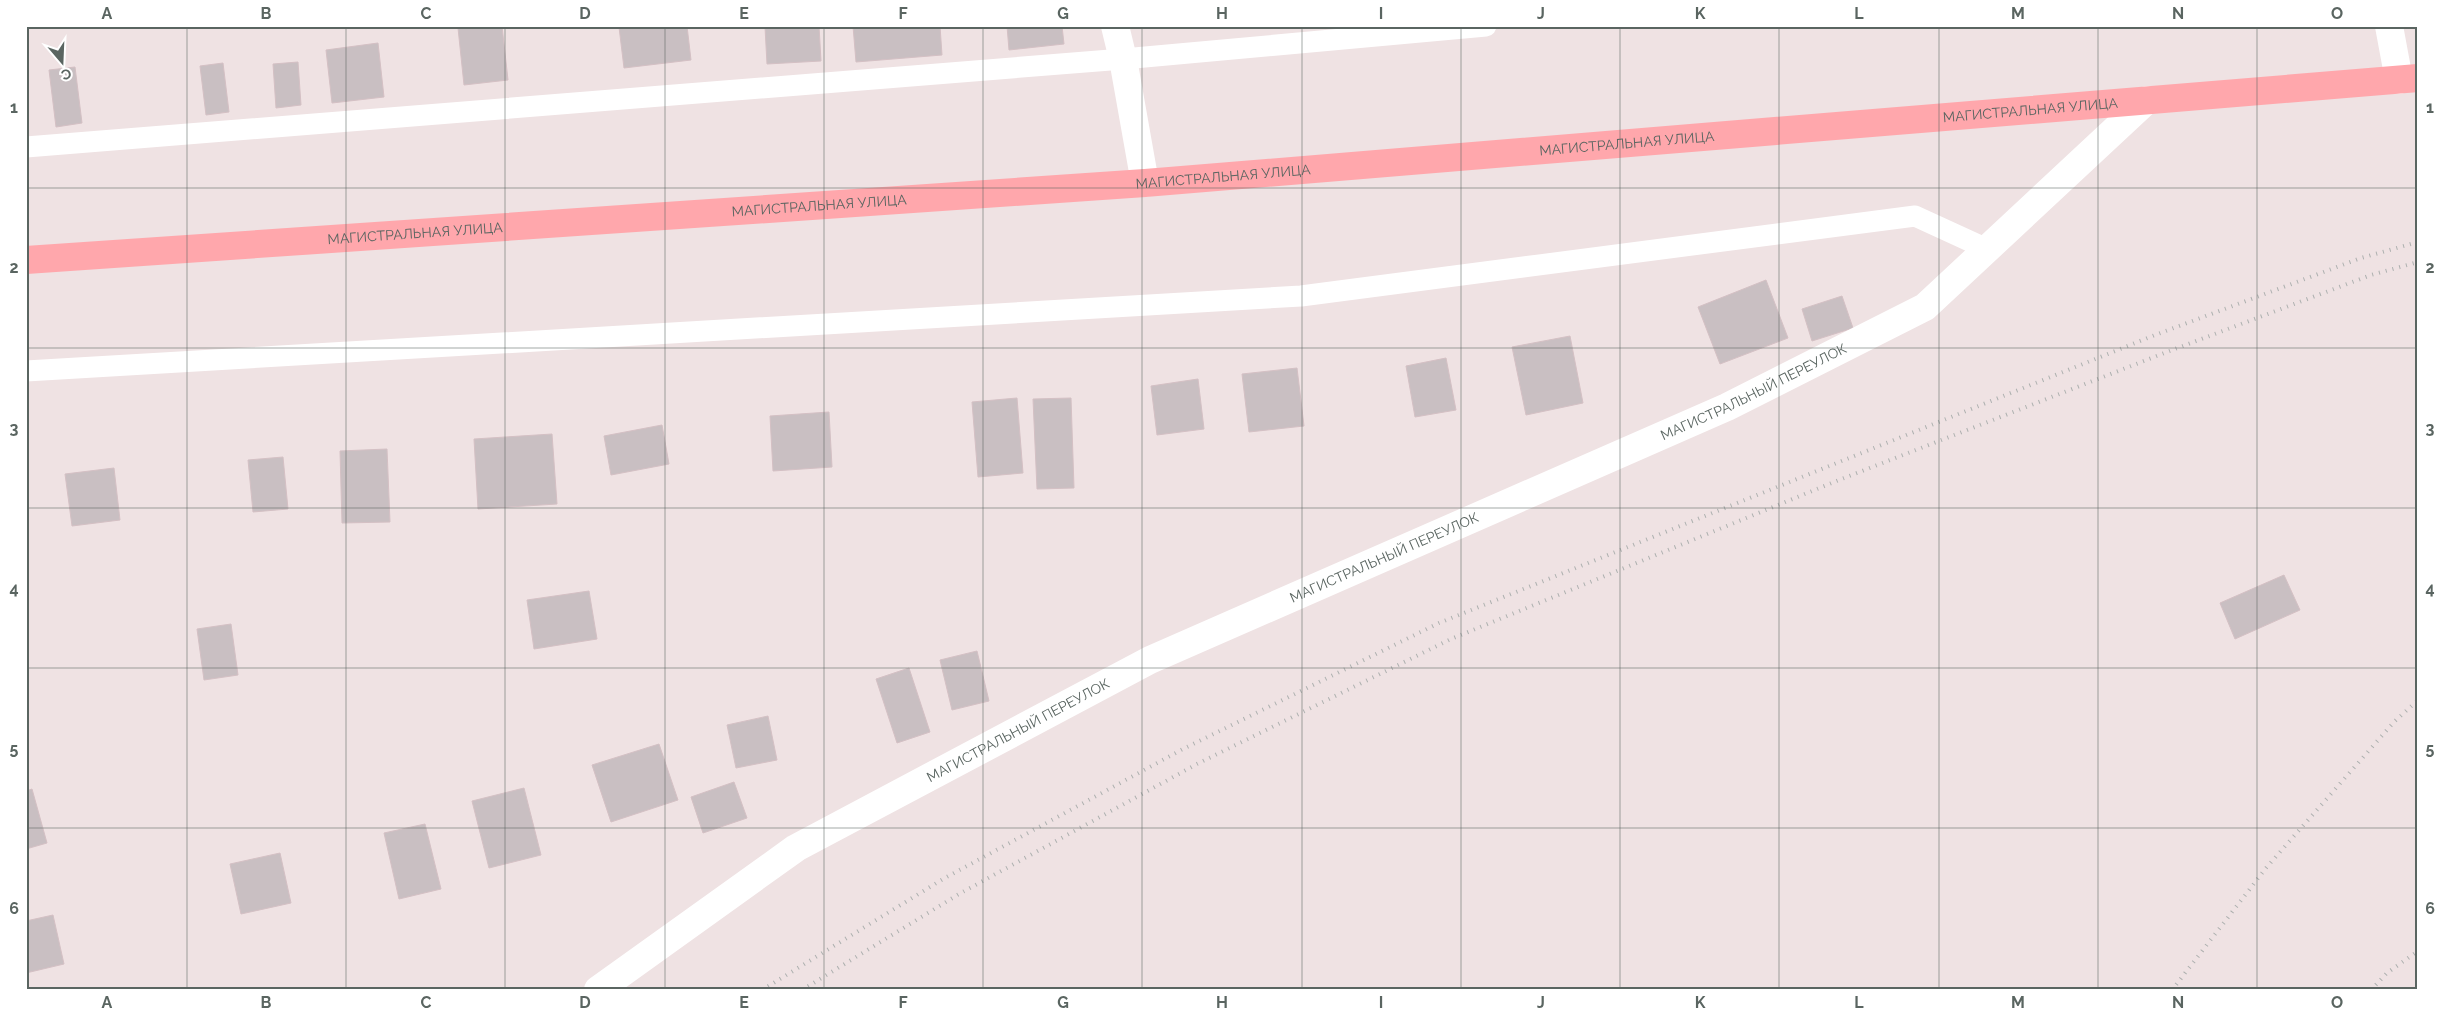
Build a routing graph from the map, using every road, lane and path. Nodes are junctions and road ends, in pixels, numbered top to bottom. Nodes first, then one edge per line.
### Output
1 (1115, 26) edge
2 (1486, 26) edge
3 (2389, 26) edge
4 (1124, 59) junction
5 (2408, 79) edge
6 (2147, 100) junction
7 (26, 147) edge
8 (1145, 183) junction
9 (1987, 249) junction
10 (26, 260) edge
11 (26, 371) edge
12 (598, 990) edge

1 - 4 street
2 - 4 lane
3 - 5 street
4 - 7 lane
4 - 8 street
5 - 6 main road, МАГИСТРАЛЬНАЯ УЛИЦА
6 - 8 main road, МАГИСТРАЛЬНАЯ УЛИЦА
6 - 9 street, МАГИСТРАЛЬНЫЙ ПЕРЕУЛОК
8 - 10 main road, МАГИСТРАЛЬНАЯ УЛИЦА
9 - 11 lane
9 - 12 street, МАГИСТРАЛЬНЫЙ ПЕРЕУЛОК

